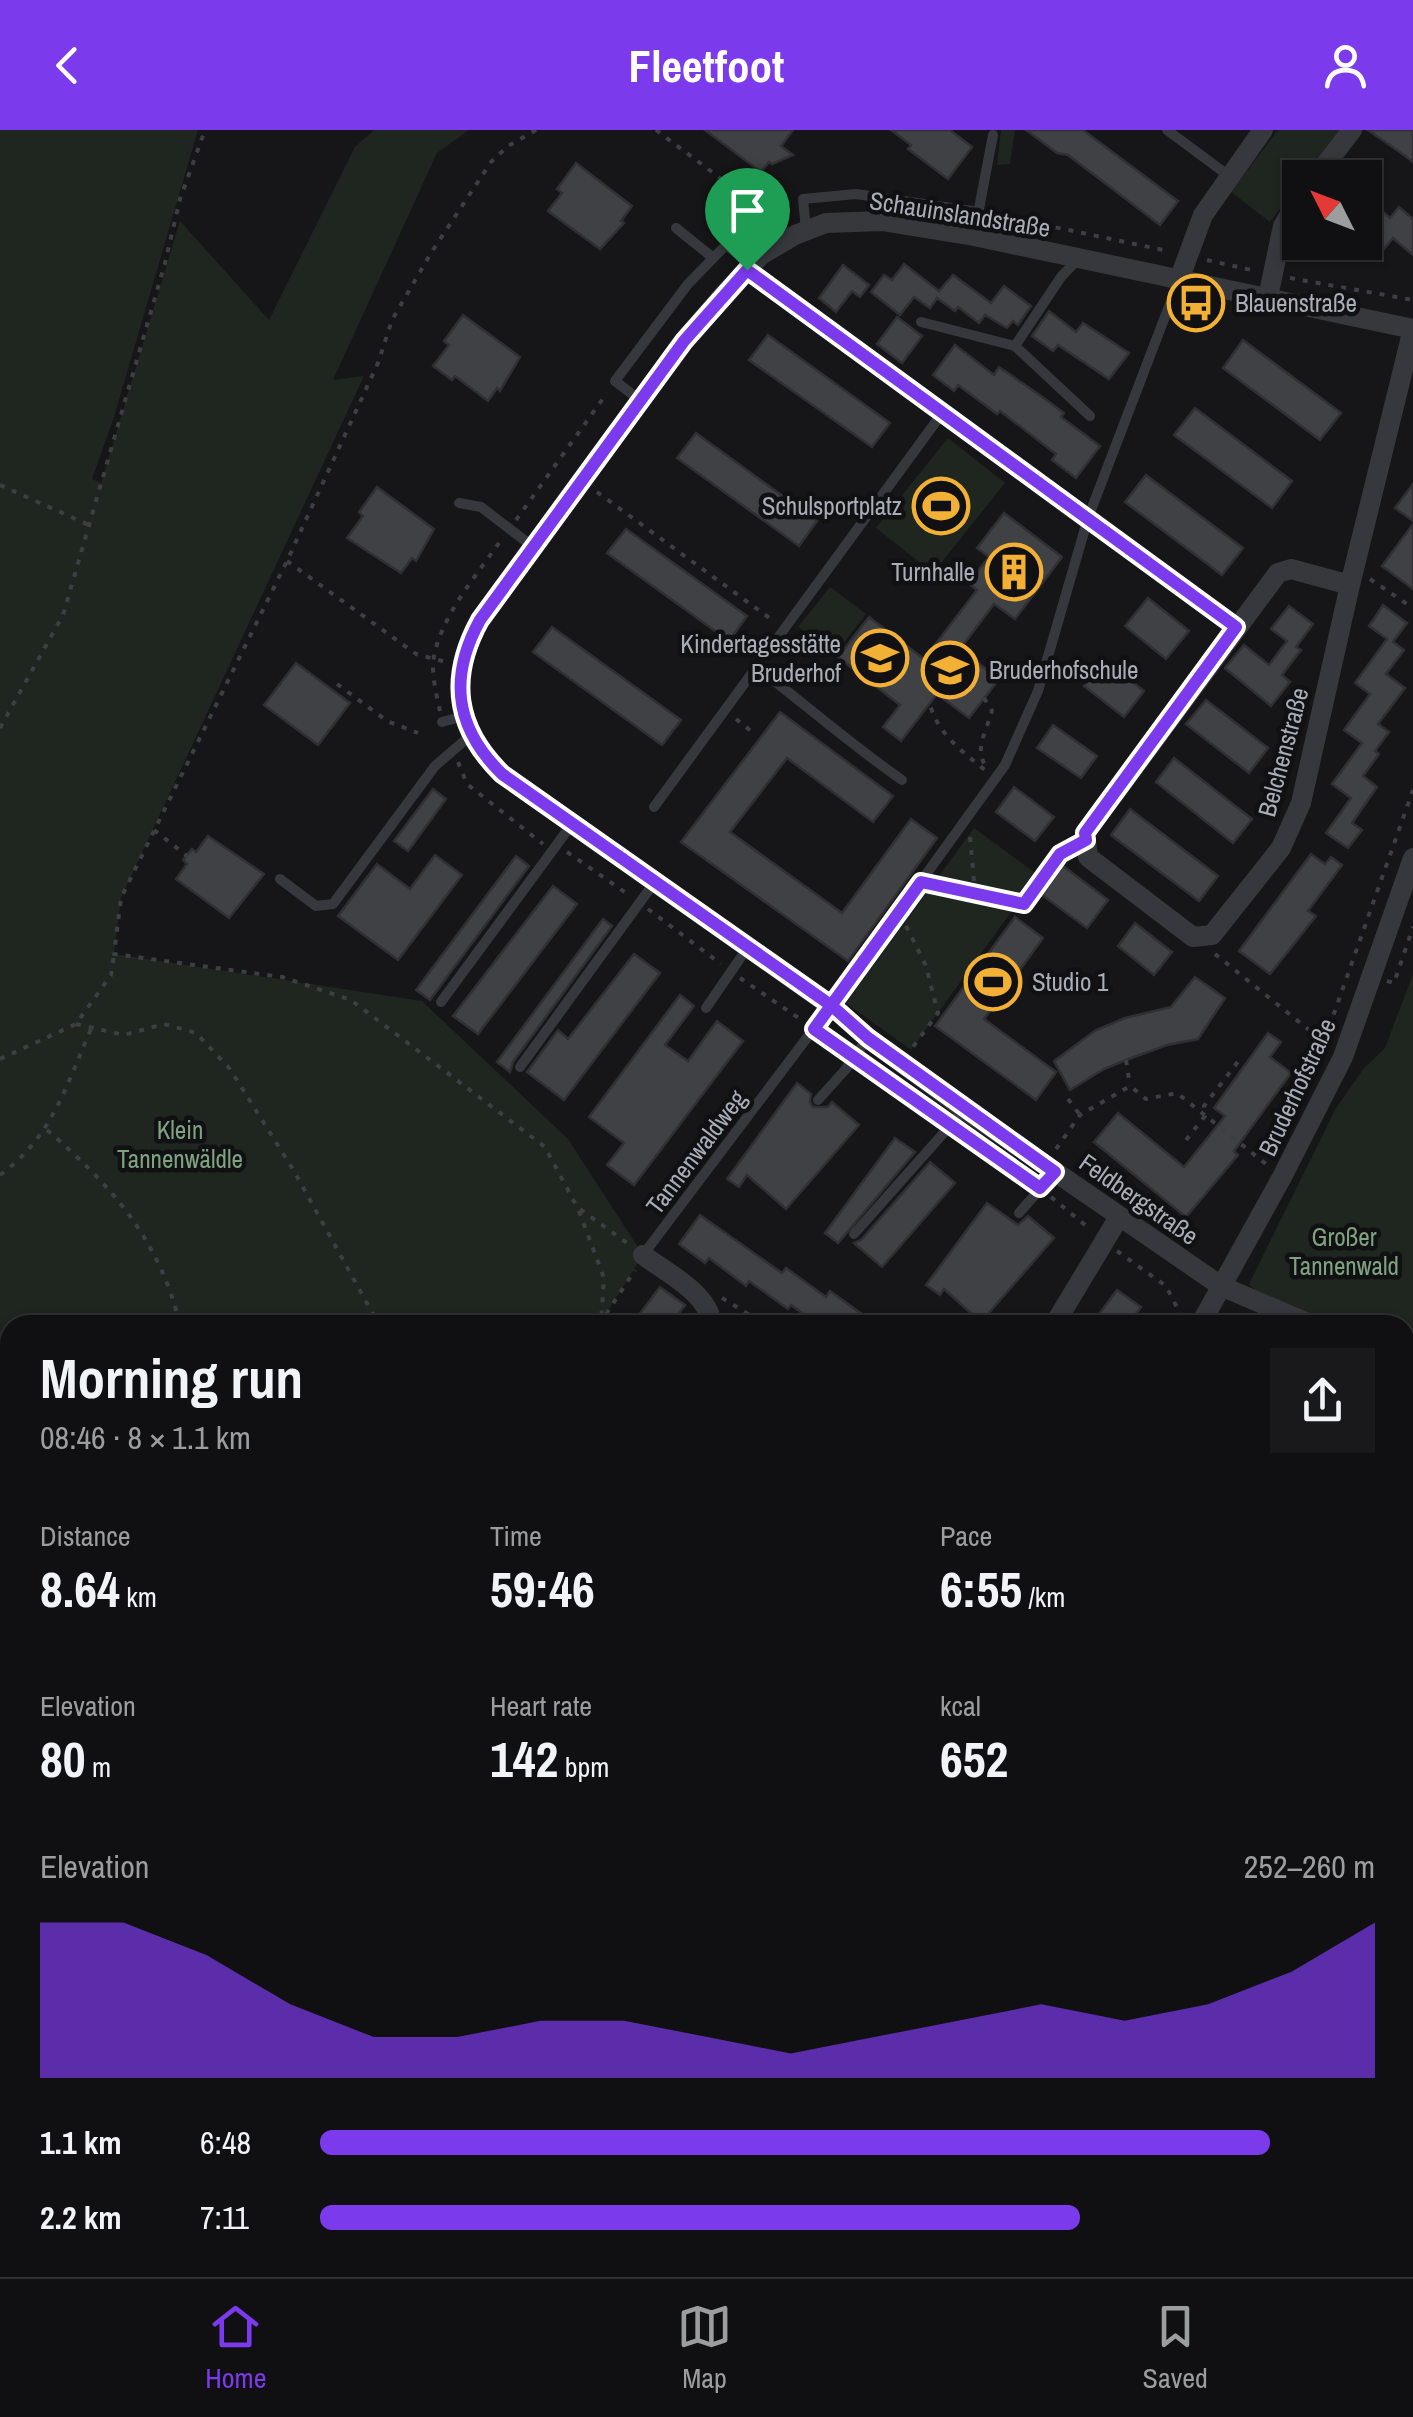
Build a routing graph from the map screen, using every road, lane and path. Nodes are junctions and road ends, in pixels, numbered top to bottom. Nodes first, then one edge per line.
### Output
1 (205, 130) edge
2 (536, 130) edge
3 (656, 130) edge
4 (1166, 130) edge
5 (1263, 130) edge
6 (1352, 130) edge
7 (993, 134) dead end
8 (1330, 160) edge
9 (1229, 176) junction
10 (979, 212) junction
11 (676, 228) dead end
12 (801, 233) junction
13 (1282, 235) edge
14 (974, 236) junction
15 (712, 256) junction
16 (1078, 259) junction
17 (750, 267) junction
18 (1179, 280) junction
19 (1268, 298) junction
20 (921, 322) dead end
21 (1413, 329) edge
22 (1014, 346) junction
23 (642, 401) junction
24 (944, 412) junction
25 (1090, 416) dead end
26 (582, 482) junction
27 (0, 485) edge
28 (459, 503) dead end
29 (1088, 518) junction
30 (89, 525) junction
31 (533, 547) junction
32 (287, 561) junction
33 (1351, 577) junction
34 (1413, 608) edge
35 (783, 627) junction
36 (1236, 627) junction
37 (461, 666) junction
38 (755, 666) junction
39 (337, 684) dead end
40 (928, 695) dead end
41 (984, 698) dead end
42 (724, 708) junction
43 (442, 722) dead end
44 (467, 726) junction
45 (0, 728) edge
46 (418, 733) dead end
47 (756, 735) dead end
48 (902, 780) dead end
49 (996, 780) junction
50 (1413, 790) edge
51 (654, 807) dead end
52 (965, 822) junction
53 (572, 824) junction
54 (154, 830) junction
55 (1086, 840) junction
56 (557, 844) junction
57 (187, 856) dead end
58 (1413, 858) edge
59 (280, 879) dead end
60 (921, 882) junction
61 (654, 883) junction
62 (976, 892) junction
63 (640, 903) junction
64 (900, 910) junction
65 (1413, 928) edge
66 (1212, 935) junction
67 (748, 948) junction
68 (114, 954) junction
69 (731, 972) junction
70 (1386, 981) dead end
71 (441, 1002) dead end
72 (832, 1006) junction
73 (706, 1008) dead end
74 (76, 1024) junction
75 (814, 1029) junction
76 (91, 1030) junction
77 (868, 1038) junction
78 (1324, 1042) junction
79 (1343, 1057) junction
80 (853, 1059) junction
81 (1240, 1059) dead end
82 (0, 1060) edge
83 (1126, 1060) dead end
84 (902, 1062) junction
85 (520, 1067) dead end
86 (1130, 1086) junction
87 (1068, 1099) dead end
88 (818, 1100) dead end
89 (1080, 1115) junction
90 (1205, 1116) junction
91 (957, 1117) junction
92 (1285, 1127) dead end
93 (47, 1130) junction
94 (1186, 1140) dead end
95 (1272, 1154) dead end
96 (1050, 1168) junction
97 (0, 1175) edge
98 (1040, 1188) junction
99 (576, 1207) junction
100 (1019, 1213) dead end
101 (1119, 1217) junction
102 (854, 1234) dead end
103 (1104, 1242) junction
104 (644, 1255) junction
105 (1222, 1286) junction
106 (1190, 1303) dead end
107 (178, 1315) edge
108 (374, 1315) edge
109 (601, 1315) edge
110 (606, 1315) edge
111 (711, 1315) edge
112 (1060, 1315) edge
113 (1187, 1315) edge
114 (1191, 1315) edge
115 (1196, 1315) edge
116 (1289, 1315) edge

1 - 30 path
2 - 32 path
3 - 12 path
4 - 9 lane
5 - 9 street
6 - 8 street
7 - 10 lane
9 - 18 street
10 - 12 lane
10 - 14 lane
11 - 15 lane
12 - 14 street, Schauinslandstraße
12 - 17 street, Schauinslandstraße
13 - 19 street
14 - 16 street, Schauinslandstraße
15 - 17 lane
15 - 23 lane
16 - 18 street, Schauinslandstraße
16 - 22 lane
17 - 23 street, Schauinslandstraße
17 - 24 lane
18 - 19 street, Schauinslandstraße
18 - 29 lane, Tannenwaldweg
19 - 21 street, Schauinslandstraße
20 - 22 lane
21 - 33 street, Belchenstraße
22 - 25 lane
23 - 26 street, Schauinslandstraße
24 - 29 lane
24 - 35 lane
26 - 31 street, Schauinslandstraße
26 - 35 path
27 - 30 path
28 - 31 lane
29 - 36 lane
29 - 49 lane, Tannenwaldweg
30 - 45 path
31 - 37 street, Schauinslandstraße
32 - 37 path
32 - 54 path
33 - 34 path
33 - 36 street
33 - 66 street, Belchenstraße
35 - 38 lane
36 - 55 street
37 - 44 street, Schauinslandstraße
38 - 42 lane
38 - 48 lane
39 - 46 path
40 - 49 path
41 - 49 path
42 - 47 path
42 - 51 lane
43 - 44 lane
44 - 53 street, Feldbergstraße
44 - 59 lane
49 - 52 lane, Tannenwaldweg
50 - 78 path
52 - 60 lane, Tannenwaldweg
52 - 62 path
53 - 56 lane
53 - 61 street, Feldbergstraße
54 - 57 path
54 - 68 path
55 - 62 path
55 - 66 street
56 - 63 path
56 - 71 lane
58 - 79 street, Bruderhofstraße
60 - 62 path
60 - 64 lane, Tannenwaldweg
61 - 63 lane
61 - 67 street, Feldbergstraße
63 - 69 path
63 - 85 lane
64 - 72 lane, Tannenwaldweg
64 - 84 path
65 - 70 path
66 - 78 path
67 - 69 lane
67 - 72 street, Feldbergstraße
68 - 74 path
68 - 99 path
69 - 73 lane
69 - 75 path
72 - 75 lane, Tannenwaldweg
72 - 77 street, Feldbergstraße
74 - 76 path
74 - 82 path
75 - 80 path
75 - 104 lane, Tannenwaldweg
76 - 93 path
76 - 108 path
77 - 80 lane
77 - 84 street, Feldbergstraße
78 - 79 path
78 - 92 path
79 - 105 street, Bruderhofstraße
80 - 88 lane
80 - 91 path
81 - 90 path
83 - 86 path
84 - 91 street, Feldbergstraße
86 - 89 path
86 - 90 path
87 - 89 path
89 - 96 path
90 - 94 path
90 - 95 path
91 - 96 street, Feldbergstraße
91 - 98 path
91 - 102 lane
93 - 97 path
93 - 107 path
96 - 98 lane
96 - 101 street, Feldbergstraße
98 - 100 lane
98 - 103 path
99 - 104 path
99 - 109 path
101 - 103 street
101 - 105 street, Feldbergstraße
103 - 112 street
103 - 113 path
104 - 110 path
104 - 111 street
105 - 115 street, Bruderhofstraße
105 - 116 street, Feldbergstraße
106 - 114 path

